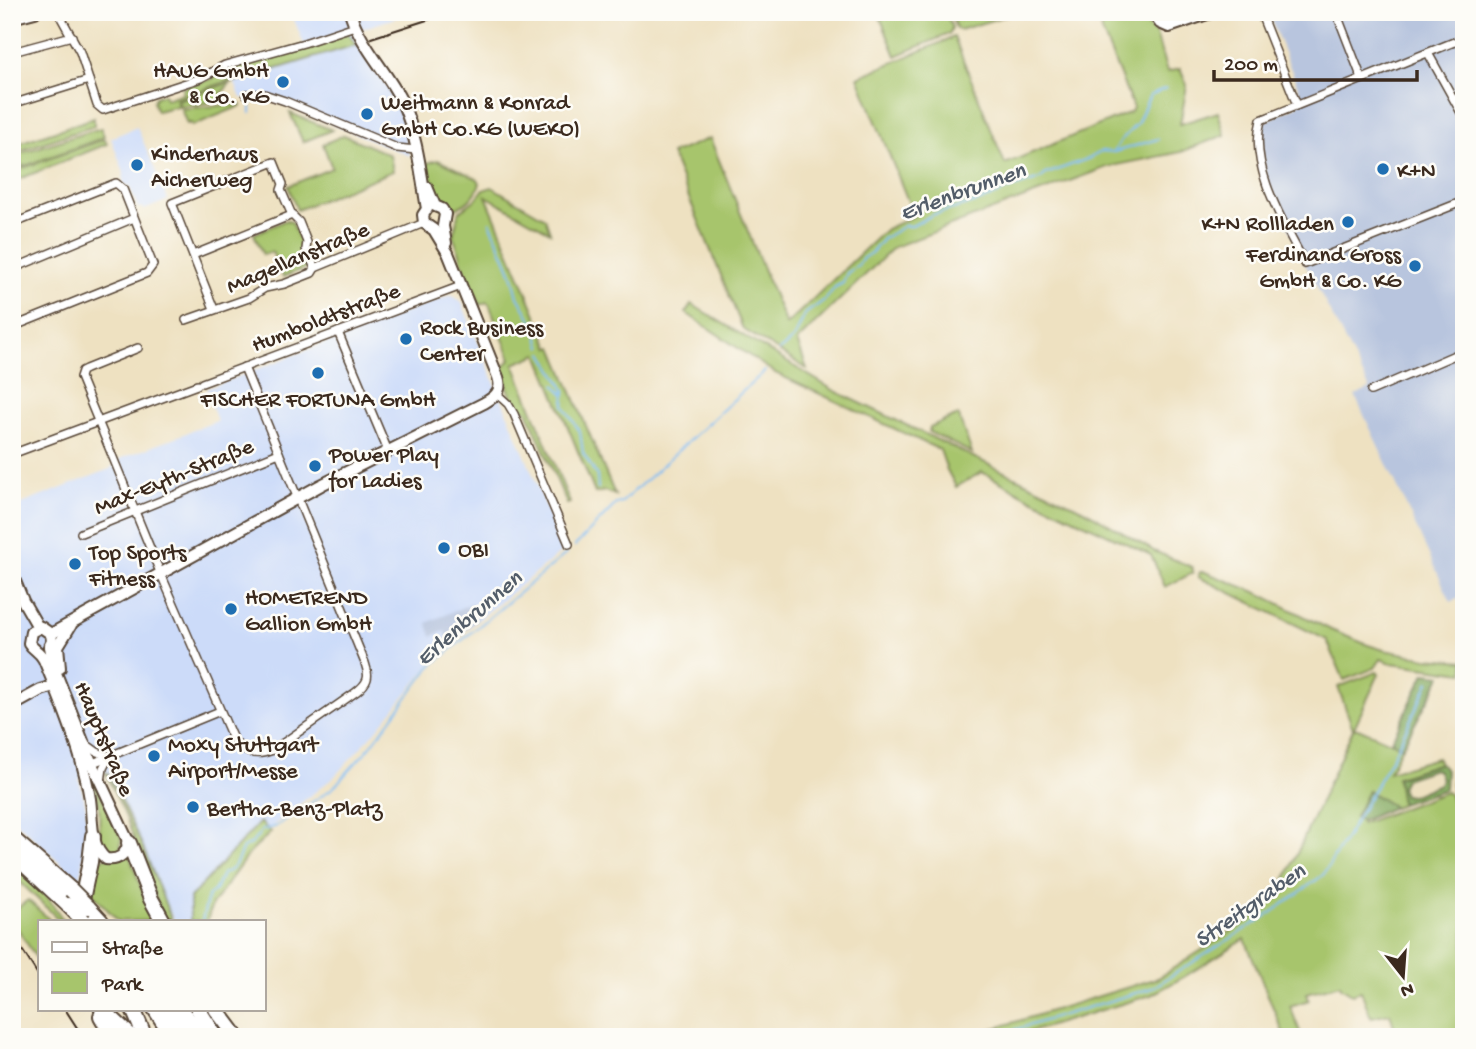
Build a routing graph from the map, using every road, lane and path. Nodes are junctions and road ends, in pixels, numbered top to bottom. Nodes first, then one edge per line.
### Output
1 (58, 12) edge
2 (351, 12) edge
3 (1152, 12) edge
4 (1213, 12) edge
5 (1260, 12) edge
6 (1336, 12) edge
7 (34, 13) edge
8 (12, 18) edge
9 (355, 26) junction
10 (72, 37) junction
11 (1464, 38) edge
12 (20, 50) dead end
13 (1428, 53) junction
14 (1362, 79) junction
15 (89, 80) junction
16 (246, 94) dead end
17 (12, 104) edge
18 (1297, 106) junction
19 (1464, 118) edge
20 (416, 150) junction
21 (1464, 201) edge
22 (431, 208) junction
23 (292, 215) junction
24 (134, 218) junction
25 (424, 223) junction
26 (12, 224) edge
27 (438, 228) junction
28 (193, 255) junction
29 (315, 268) junction
30 (12, 269) edge
31 (461, 286) junction
32 (214, 309) junction
33 (186, 320) dead end
34 (12, 327) edge
35 (338, 332) junction
36 (138, 348) dead end
37 (1464, 351) edge
38 (244, 367) junction
39 (1371, 391) dead end
40 (497, 394) junction
41 (99, 421) junction
42 (388, 451) junction
43 (279, 453) junction
44 (12, 454) edge
45 (297, 498) junction
46 (135, 512) junction
47 (81, 533) dead end
48 (569, 544) dead end
49 (161, 573) junction
50 (12, 574) edge
51 (74, 621) junction
52 (41, 630) junction
53 (44, 648) junction
54 (61, 690) junction
55 (12, 706) edge
56 (220, 711) junction
57 (83, 742) junction
58 (110, 757) junction
59 (87, 767) junction
60 (101, 783) junction
61 (93, 836) junction
62 (12, 838) edge
63 (129, 843) junction
64 (12, 853) edge
65 (69, 897) junction
66 (151, 898) junction
67 (86, 914) edge
68 (79, 920) edge
69 (157, 920) edge
70 (162, 920) edge
71 (98, 1010) edge
72 (104, 1010) edge
73 (133, 1010) edge
74 (156, 1010) edge
75 (170, 1010) edge
76 (180, 1010) edge
77 (198, 1010) edge
78 (217, 1010) edge
79 (140, 1035) edge
80 (208, 1036) edge
81 (113, 1037) edge
82 (173, 1037) edge
83 (187, 1037) edge
84 (237, 1037) edge

1 - 10 street
2 - 9 main road
3 - 4 main road
5 - 18 street
6 - 14 street
7 - 8 main road
9 - 15 street
9 - 20 main road
10 - 12 street
10 - 15 street
11 - 13 street
13 - 14 street
13 - 19 street
14 - 18 street
15 - 17 street
16 - 20 street
18 - 21 street
20 - 22 main road
22 - 25 main road
22 - 27 main road
23 - 28 street
23 - 28 street
23 - 29 street
24 - 26 street
24 - 30 street
24 - 34 street
25 - 27 main road
25 - 29 street, Magellanstraße
27 - 31 main road
28 - 32 street
29 - 32 street, Magellanstraße
31 - 35 street, Humboldtstraße
31 - 40 main road
32 - 33 street, Magellanstraße
35 - 38 street, Humboldtstraße
35 - 42 street
36 - 41 street
37 - 39 street
38 - 41 street, Humboldtstraße
38 - 43 street
40 - 42 main road
40 - 48 street
41 - 44 street, Humboldtstraße
41 - 46 street
42 - 45 main road
43 - 45 street
43 - 46 street, Max-Eyth-Straße
45 - 49 main road
45 - 56 street
46 - 47 street, Max-Eyth-Straße
46 - 49 street
49 - 51 main road
49 - 56 street
50 - 52 main road
51 - 52 main road
51 - 54 main road
52 - 53 main road
52 - 53 main road, Hauptstraße
53 - 54 main road, Hauptstraße
54 - 55 main road
54 - 57 main road, Hauptstraße
54 - 59 main road, Hauptstraße
56 - 58 street
57 - 58 street
57 - 59 main road, Hauptstraße
58 - 59 street
58 - 60 street
59 - 60 main road, Hauptstraße
59 - 61 main road, Hauptstraße
60 - 63 main road, Hauptstraße
61 - 63 main road
61 - 68 highway
62 - 65 highway
63 - 66 highway
64 - 65 highway
65 - 67 highway, bridge
66 - 69 highway
66 - 70 highway
71 - 81 highway
72 - 79 highway
73 - 79 highway
74 - 82 highway
75 - 83 highway
76 - 80 highway
77 - 80 highway
78 - 84 highway

